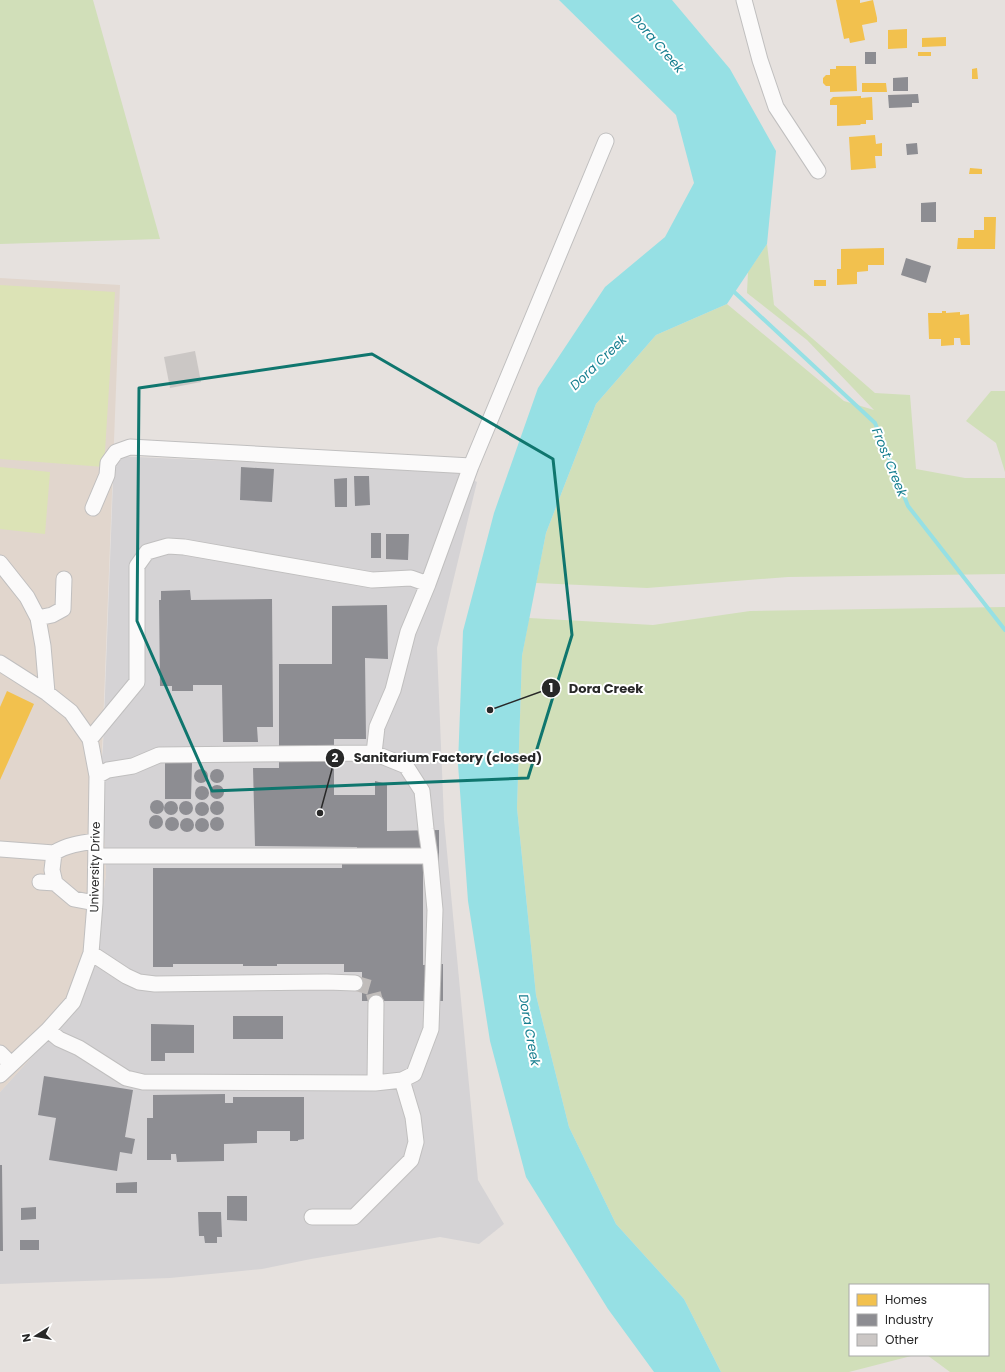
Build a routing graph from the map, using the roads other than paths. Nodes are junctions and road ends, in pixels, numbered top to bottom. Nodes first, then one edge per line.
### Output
1 (744, 0) edge
2 (606, 141) dead end
3 (818, 171) dead end
4 (471, 466) junction
5 (93, 508) dead end
6 (0, 563) edge
7 (64, 579) dead end
8 (428, 584) junction
9 (38, 618) junction
10 (3, 664) edge
11 (47, 692) junction
12 (90, 739) junction
13 (374, 753) junction
14 (97, 776) junction
15 (96, 841) junction
16 (0, 849) edge
17 (54, 853) junction
18 (96, 856) junction
19 (430, 856) junction
20 (40, 882) dead end
21 (55, 883) junction
22 (95, 903) junction
23 (91, 953) junction
24 (355, 984) tunnel mouth
25 (376, 1003) tunnel mouth
26 (48, 1030) junction
27 (0, 1053) edge
28 (11, 1064) junction
29 (0, 1075) edge
30 (402, 1080) junction
31 (376, 1083) junction
32 (312, 1217) dead end

1 - 3 lane
2 - 4 lane
4 - 5 lane
4 - 8 lane
6 - 9 lane
7 - 9 lane
8 - 12 lane
8 - 13 lane
9 - 11 lane
10 - 11 lane, University Drive
11 - 12 lane, University Drive
12 - 14 lane, University Drive
13 - 14 lane
13 - 19 lane
14 - 15 lane, University Drive
15 - 17 lane
15 - 18 lane, University Drive
16 - 17 lane
17 - 21 lane
18 - 19 lane
18 - 22 lane, University Drive
19 - 30 lane
20 - 21 lane
21 - 22 lane
22 - 23 lane, University Drive
23 - 24 lane
23 - 26 lane, University Drive
25 - 31 lane
26 - 28 lane, University Drive
26 - 31 lane
27 - 28 lane
28 - 29 lane, University Drive
30 - 31 lane
30 - 32 lane

